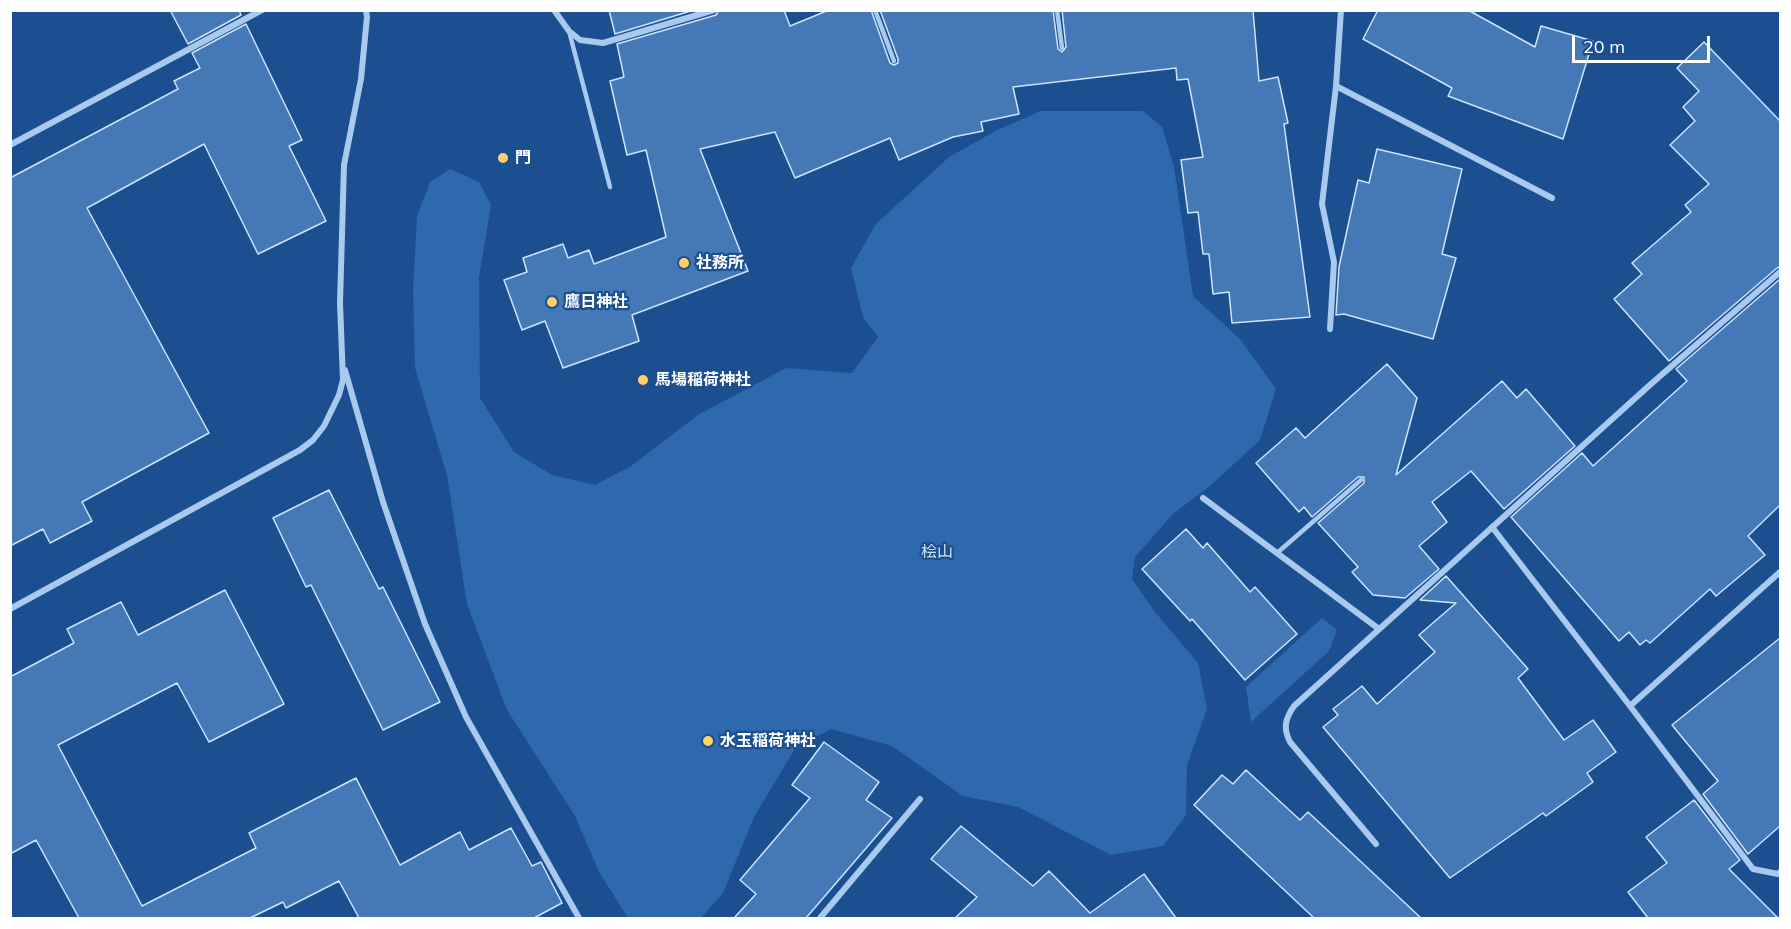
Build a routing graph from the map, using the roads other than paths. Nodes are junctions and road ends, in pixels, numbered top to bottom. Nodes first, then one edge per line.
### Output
1 (262, 10) edge
2 (366, 10) edge
3 (554, 10) edge
4 (714, 10) edge
5 (875, 10) edge
6 (1057, 10) edge
7 (1341, 10) edge
8 (569, 31) junction
9 (1062, 48) dead end
10 (894, 61) dead end
11 (1336, 86) junction
12 (10, 145) edge
13 (610, 187) dead end
14 (1552, 198) dead end
15 (1780, 272) edge
16 (1330, 329) dead end
17 (344, 364) junction
18 (1361, 480) dead end
19 (1203, 498) dead end
20 (1492, 527) junction
21 (1277, 553) junction
22 (1780, 572) edge
23 (10, 609) edge
24 (1379, 629) junction
25 (1630, 706) junction
26 (920, 799) dead end
27 (1376, 844) dead end
28 (1780, 872) edge
29 (579, 918) edge
30 (820, 918) edge

1 - 12 street
2 - 17 street
3 - 8 street
4 - 8 street
5 - 10 lane
6 - 9 lane
7 - 11 street
8 - 13 lane
11 - 14 street
11 - 16 street
15 - 20 street
17 - 23 street
17 - 29 street
18 - 21 lane
19 - 21 street
20 - 24 street
20 - 25 street
21 - 24 street
22 - 25 street
24 - 27 street
25 - 28 street
26 - 30 street

